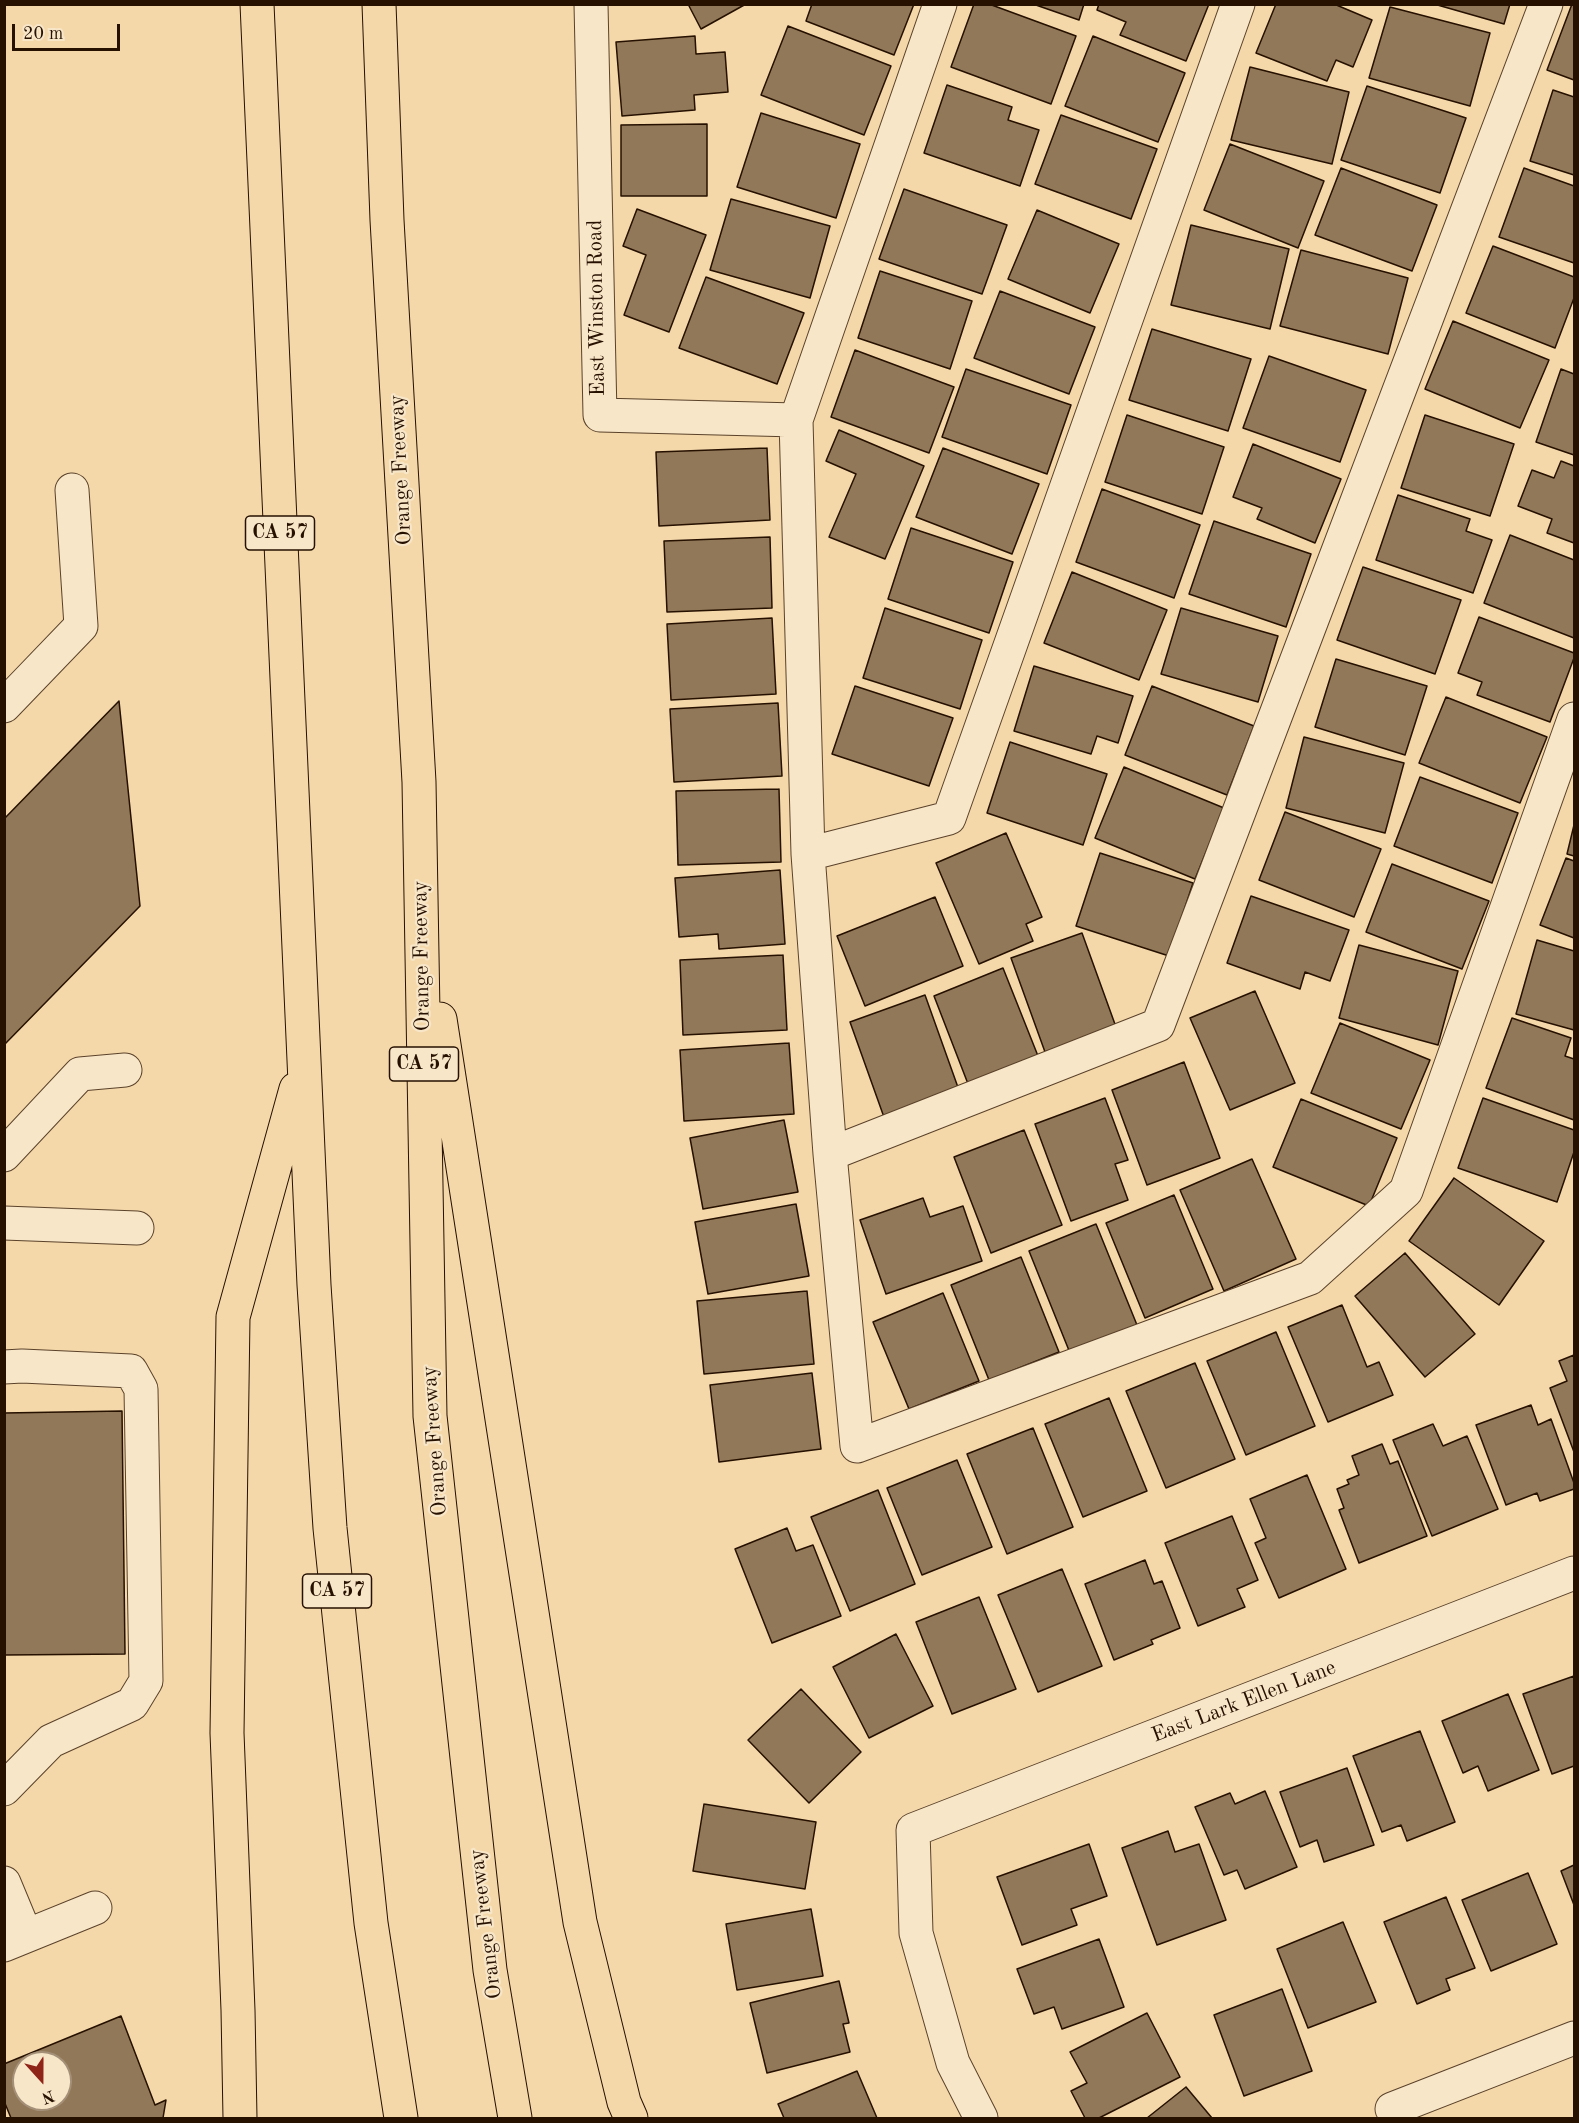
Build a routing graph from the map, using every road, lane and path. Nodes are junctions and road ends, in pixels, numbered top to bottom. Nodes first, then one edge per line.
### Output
1 (257, 4) edge
2 (379, 4) edge
3 (591, 4) edge
4 (940, 4) edge
5 (1238, 4) edge
6 (1546, 4) edge
7 (796, 420) junction
8 (72, 490) dead end
9 (4, 705) edge
10 (1575, 719) edge
11 (808, 854) junction
12 (421, 897) junction
13 (304, 1061) junction
14 (125, 1070) dead end
15 (830, 1154) junction
16 (4, 1155) edge
17 (4, 1223) edge
18 (137, 1228) dead end
19 (4, 1367) edge
20 (1575, 1573) edge
21 (4, 1789) edge
22 (4, 1883) edge
23 (95, 1908) dead end
24 (15, 1941) edge
25 (1575, 2038) edge
26 (1392, 2109) dead end
27 (240, 2118) edge
28 (401, 2118) edge
29 (514, 2118) edge
30 (631, 2118) edge
31 (981, 2118) edge

1 - 13 highway, CA 57
2 - 12 highway, Orange Freeway / CA 57
3 - 7 street, East Winston Road
4 - 7 street
5 - 11 street
6 - 15 street
7 - 11 street
8 - 9 street
10 - 15 street
11 - 15 street
12 - 29 highway, Orange Freeway / CA 57
12 - 30 highway
13 - 27 highway
13 - 28 highway, CA 57
14 - 16 street
17 - 18 street
19 - 21 street
20 - 31 street, East Lark Ellen Lane
22 - 24 street
23 - 24 street
25 - 26 street

